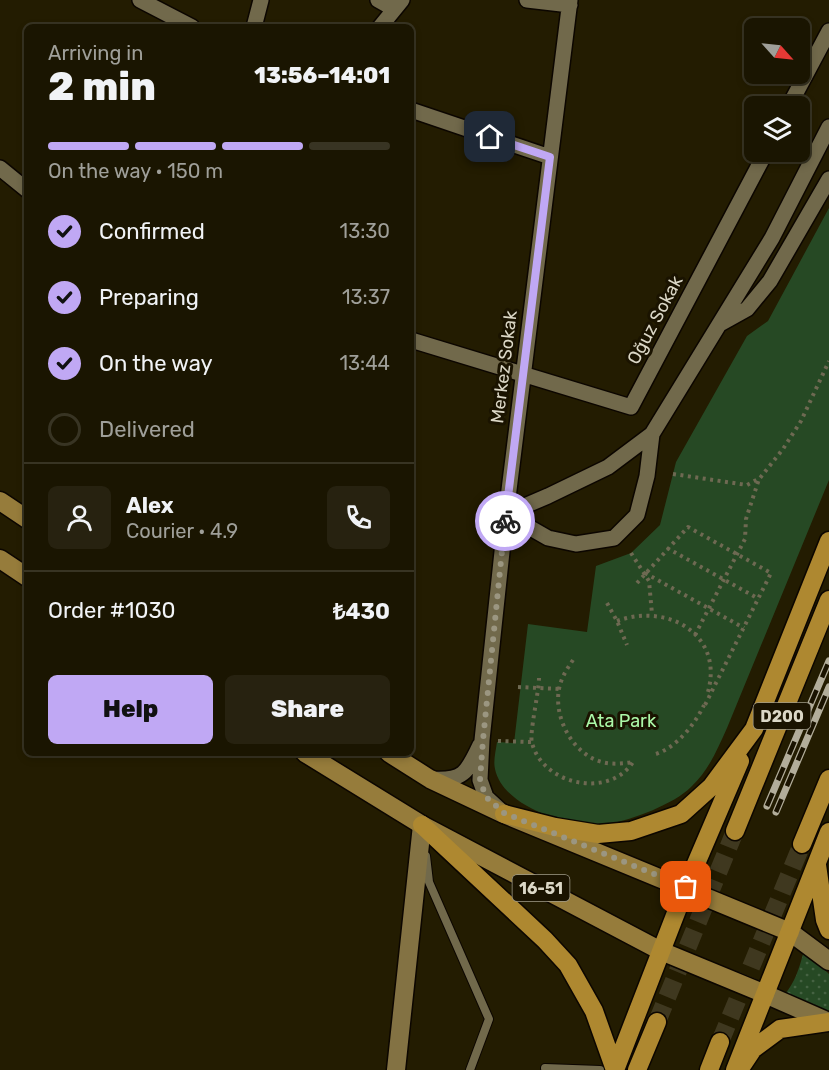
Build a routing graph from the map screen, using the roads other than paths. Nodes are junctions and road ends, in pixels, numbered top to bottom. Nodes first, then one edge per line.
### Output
1 (140, 0) edge
2 (261, 0) edge
3 (378, 0) edge
4 (527, 0) edge
5 (570, 2) edge
6 (398, 5) edge
7 (186, 24) edge
8 (255, 24) edge
9 (382, 24) edge
10 (829, 31) edge
11 (794, 96) edge
12 (414, 111) edge
13 (829, 128) edge
14 (550, 157) junction
15 (761, 162) edge
16 (0, 168) edge
17 (829, 179) edge
18 (24, 188) edge
19 (720, 324) junction
20 (414, 341) edge
21 (523, 375) junction
22 (652, 434) junction
23 (0, 501) edge
24 (506, 514) junction
25 (24, 517) edge
26 (829, 541) edge
27 (0, 560) edge
28 (24, 576) edge
29 (829, 600) edge
30 (754, 729) junction
31 (483, 740) junction
32 (310, 756) edge
33 (394, 756) edge
34 (430, 779) junction
35 (829, 779) edge
36 (504, 813) junction
37 (422, 825) junction
38 (735, 831) tunnel mouth
39 (829, 832) edge
40 (802, 844) tunnel mouth
41 (817, 862) junction
42 (686, 887) junction
43 (829, 930) edge
44 (790, 932) junction
45 (660, 951) junction
46 (829, 961) edge
47 (765, 994) junction
48 (657, 1022) tunnel mouth
49 (829, 1022) edge
50 (720, 1042) tunnel mouth
51 (545, 1068) dead end
52 (396, 1070) edge
53 (470, 1070) edge
54 (600, 1070) edge
55 (615, 1070) edge
56 (637, 1070) edge
57 (709, 1070) edge
58 (737, 1070) edge

1 - 7 street
2 - 8 street
3 - 6 street
4 - 5 street
5 - 14 street, Merkez Sokak
6 - 9 street
10 - 11 street
12 - 14 street
13 - 19 street
14 - 21 street, Merkez Sokak
15 - 21 street, Oğuz Sokak
16 - 18 street
17 - 19 street
19 - 22 street
20 - 21 street
21 - 24 street, Merkez Sokak
22 - 24 street
22 - 24 street
23 - 25 main road
24 - 31 street, Merkez Sokak
26 - 30 highway
27 - 28 main road
29 - 38 highway, D200
30 - 36 highway
30 - 42 highway
31 - 34 street
31 - 36 street, Merkez Sokak
32 - 37 main road, 16-51
33 - 34 main road
34 - 36 main road
35 - 40 highway
36 - 42 main road
37 - 45 main road, 16-51
37 - 52 main road
37 - 53 lane
37 - 55 highway
39 - 41 highway
41 - 43 highway
41 - 44 highway
42 - 44 main road
42 - 45 highway
44 - 46 main road
44 - 47 highway
45 - 47 main road
45 - 55 highway
47 - 49 main road
47 - 58 highway
48 - 56 highway
49 - 58 highway
50 - 57 highway
51 - 54 lane

